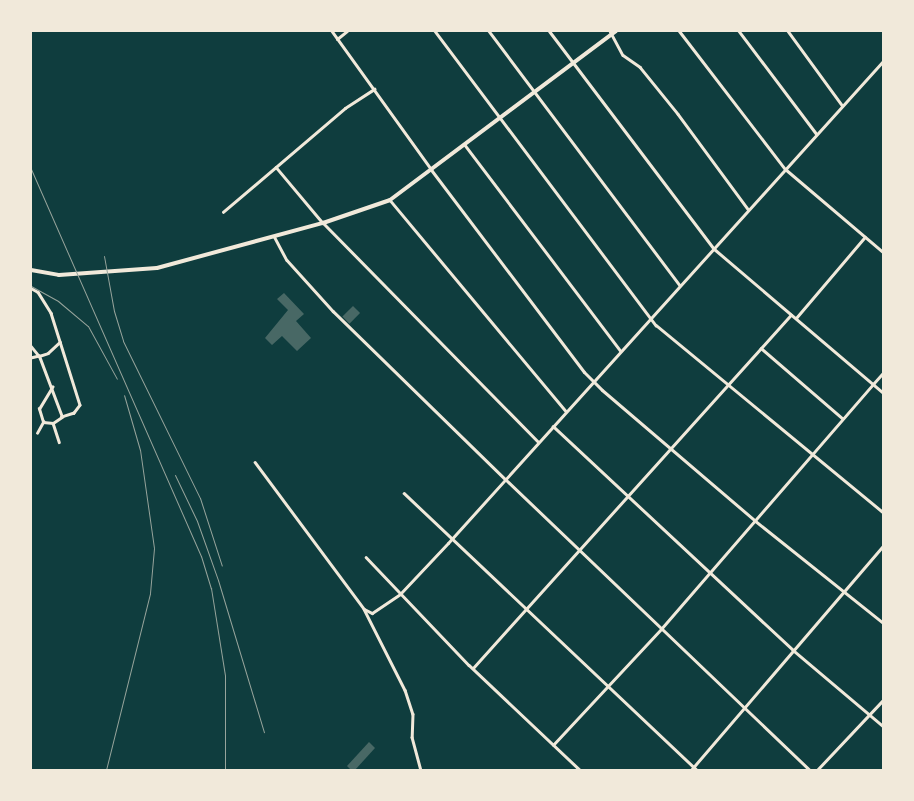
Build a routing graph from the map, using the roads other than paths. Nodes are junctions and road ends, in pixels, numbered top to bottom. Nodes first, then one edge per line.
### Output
1 (332, 31) edge
2 (347, 31) edge
3 (435, 31) edge
4 (489, 31) edge
5 (549, 31) edge
6 (679, 31) edge
7 (740, 31) edge
8 (788, 31) edge
9 (613, 32) edge
10 (338, 39) junction
11 (883, 61) edge
12 (573, 64) junction
13 (374, 89) junction
14 (534, 93) junction
15 (842, 105) junction
16 (499, 120) junction
17 (816, 133) junction
18 (465, 145) junction
19 (275, 166) junction
20 (785, 169) junction
21 (432, 171) junction
22 (390, 200) junction
23 (748, 210) junction
24 (223, 212) dead end
25 (323, 223) junction
26 (274, 236) junction
27 (865, 237) junction
28 (714, 249) junction
29 (883, 252) edge
30 (31, 270) edge
31 (681, 286) junction
32 (31, 288) edge
33 (792, 314) junction
34 (796, 318) junction
35 (652, 320) junction
36 (60, 342) junction
37 (31, 346) edge
38 (761, 348) junction
39 (621, 351) junction
40 (39, 356) junction
41 (31, 358) edge
42 (883, 373) edge
43 (593, 381) junction
44 (872, 384) junction
45 (728, 386) junction
46 (52, 387) junction
47 (883, 392) edge
48 (566, 411) junction
49 (62, 417) junction
50 (842, 418) junction
51 (43, 422) junction
52 (53, 423) junction
53 (553, 426) junction
54 (36, 432) dead end
55 (59, 442) dead end
56 (538, 442) junction
57 (670, 449) junction
58 (811, 454) junction
59 (255, 462) dead end
60 (505, 479) junction
61 (404, 493) dead end
62 (628, 495) junction
63 (883, 512) edge
64 (754, 520) junction
65 (452, 539) junction
66 (883, 546) edge
67 (578, 550) junction
68 (366, 557) dead end
69 (709, 570) junction
70 (400, 594) junction
71 (843, 594) junction
72 (364, 609) junction
73 (527, 611) junction
74 (372, 613) junction
75 (370, 620) junction
76 (883, 623) edge
77 (661, 629) junction
78 (793, 650) junction
79 (473, 668) junction
80 (608, 686) junction
81 (883, 700) edge
82 (745, 708) junction
83 (870, 714) junction
84 (883, 726) edge
85 (554, 745) junction
86 (694, 767) junction
87 (420, 770) edge
88 (580, 770) edge
89 (691, 770) edge
90 (697, 770) edge
91 (809, 770) edge
92 (817, 770) edge

1 - 10 street
2 - 10 street
3 - 16 street
4 - 14 street
5 - 12 street
6 - 20 street
7 - 17 street
8 - 15 street
9 - 12 main road
9 - 23 street
10 - 13 street
11 - 15 street
12 - 14 main road
12 - 28 street
13 - 19 street
13 - 21 street
14 - 16 main road
14 - 31 street
15 - 17 street
16 - 18 main road
16 - 35 street
17 - 20 street
18 - 21 main road
18 - 39 street
19 - 24 street
19 - 25 street
20 - 23 street
20 - 27 street
21 - 22 main road
21 - 43 street
22 - 25 main road
22 - 48 street
23 - 28 street
25 - 26 main road
25 - 56 street
26 - 30 main road
26 - 60 street
27 - 29 street
27 - 34 street
28 - 31 street
28 - 33 street
31 - 35 street
32 - 36 street
33 - 34 street
33 - 38 street
34 - 44 street
35 - 39 street
35 - 45 street
36 - 40 street
36 - 49 street
37 - 40 street
38 - 45 street
38 - 50 street
39 - 43 street
40 - 41 street
40 - 46 street
42 - 44 street
43 - 48 street
43 - 57 street
44 - 47 street
44 - 50 street
45 - 57 street
45 - 58 street
46 - 49 street
46 - 51 street
48 - 53 street
49 - 52 street
50 - 58 street
51 - 52 street
51 - 54 street
52 - 55 street
53 - 56 street
53 - 62 street
56 - 60 street
57 - 62 street
57 - 64 street
58 - 63 street
58 - 64 street
59 - 72 street
60 - 65 street
60 - 67 street
61 - 65 street
62 - 67 street
62 - 69 street
64 - 69 street
64 - 71 street
65 - 70 street
65 - 73 street
66 - 71 street
67 - 73 street
67 - 77 street
68 - 70 street
69 - 77 street
69 - 78 street
70 - 74 street
70 - 79 street
71 - 76 street
71 - 78 street
72 - 74 street
72 - 75 street
73 - 79 street
73 - 80 street
74 - 75 street
75 - 87 street
77 - 80 street
77 - 82 street
78 - 82 street
78 - 83 street
79 - 85 street
80 - 85 street
80 - 86 street
81 - 83 street
82 - 86 street
82 - 91 street
83 - 84 street
83 - 92 street
85 - 88 street
86 - 89 street
86 - 90 street

